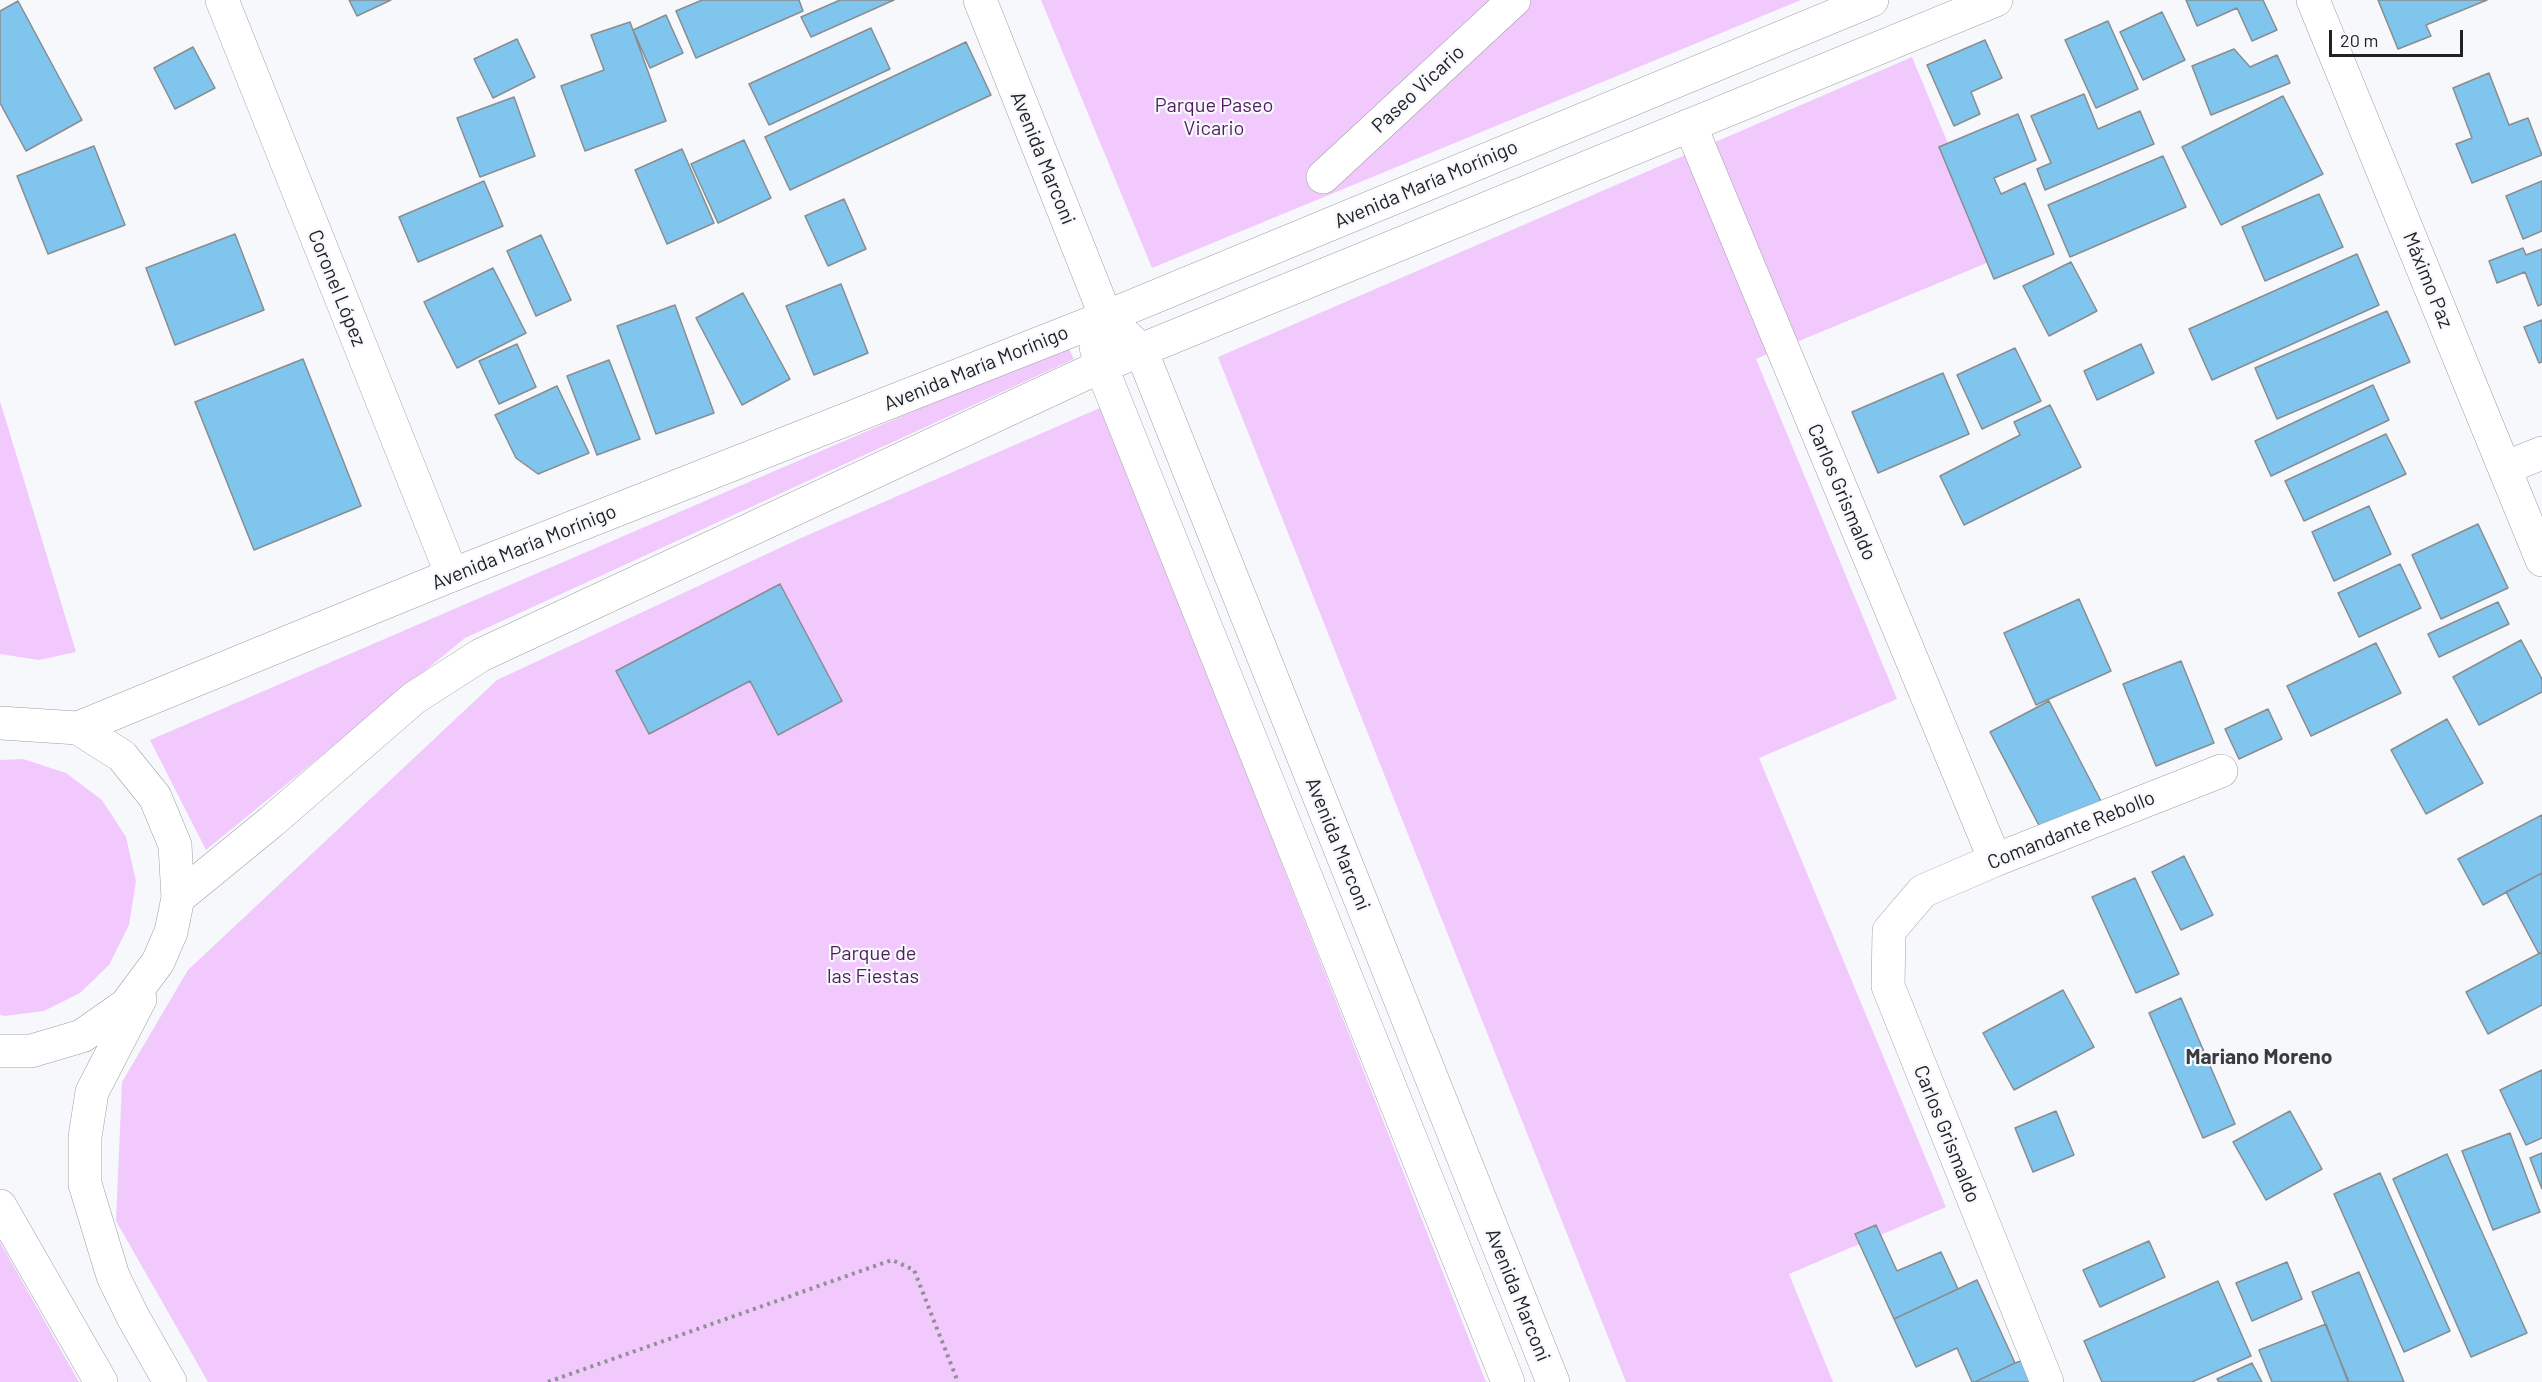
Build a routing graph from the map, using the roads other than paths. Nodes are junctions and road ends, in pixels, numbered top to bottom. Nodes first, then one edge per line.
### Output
1 (222, 0) edge
2 (980, 0) edge
3 (1514, 0) edge
4 (1872, 0) edge
5 (1996, 0) edge
6 (2313, 0) edge
7 (1690, 125) junction
8 (1323, 177) dead end
9 (1106, 317) junction
10 (1141, 350) junction
11 (1101, 366) junction
12 (2542, 453) edge
13 (2505, 468) junction
14 (2542, 560) edge
15 (453, 575) junction
16 (0, 723) edge
17 (78, 728) junction
18 (2221, 771) dead end
19 (1995, 860) junction
20 (1923, 891) joint
21 (178, 898) junction
22 (158, 962) junction
23 (0, 1051) edge
24 (0, 1206) edge
25 (101, 1382) edge
26 (170, 1382) edge
27 (1508, 1382) edge
28 (1553, 1382) edge
29 (2047, 1382) edge

1 - 15 main road, Coronel López
2 - 9 main road, Avenida Marconi
3 - 8 main road, Paseo Vicario
4 - 9 main road, Avenida María Morínigo
5 - 7 main road
6 - 13 main road, Máximo Paz
7 - 10 main road
7 - 19 main road, Carlos Grismaldo
9 - 10 main road, Avenida Marconi
9 - 11 main road
9 - 15 main road, Avenida María Morínigo
10 - 11 main road
10 - 28 main road, Avenida Marconi
11 - 21 main road
11 - 27 main road
12 - 13 main road
13 - 14 main road, Máximo Paz
15 - 17 main road, Avenida María Morínigo
16 - 17 main road
17 - 21 main road
18 - 19 main road, Comandante Rebollo
19 - 20 main road, Comandante Rebollo
20 - 29 main road, Carlos Grismaldo
21 - 22 main road
22 - 23 main road
22 - 26 main road
24 - 25 main road

